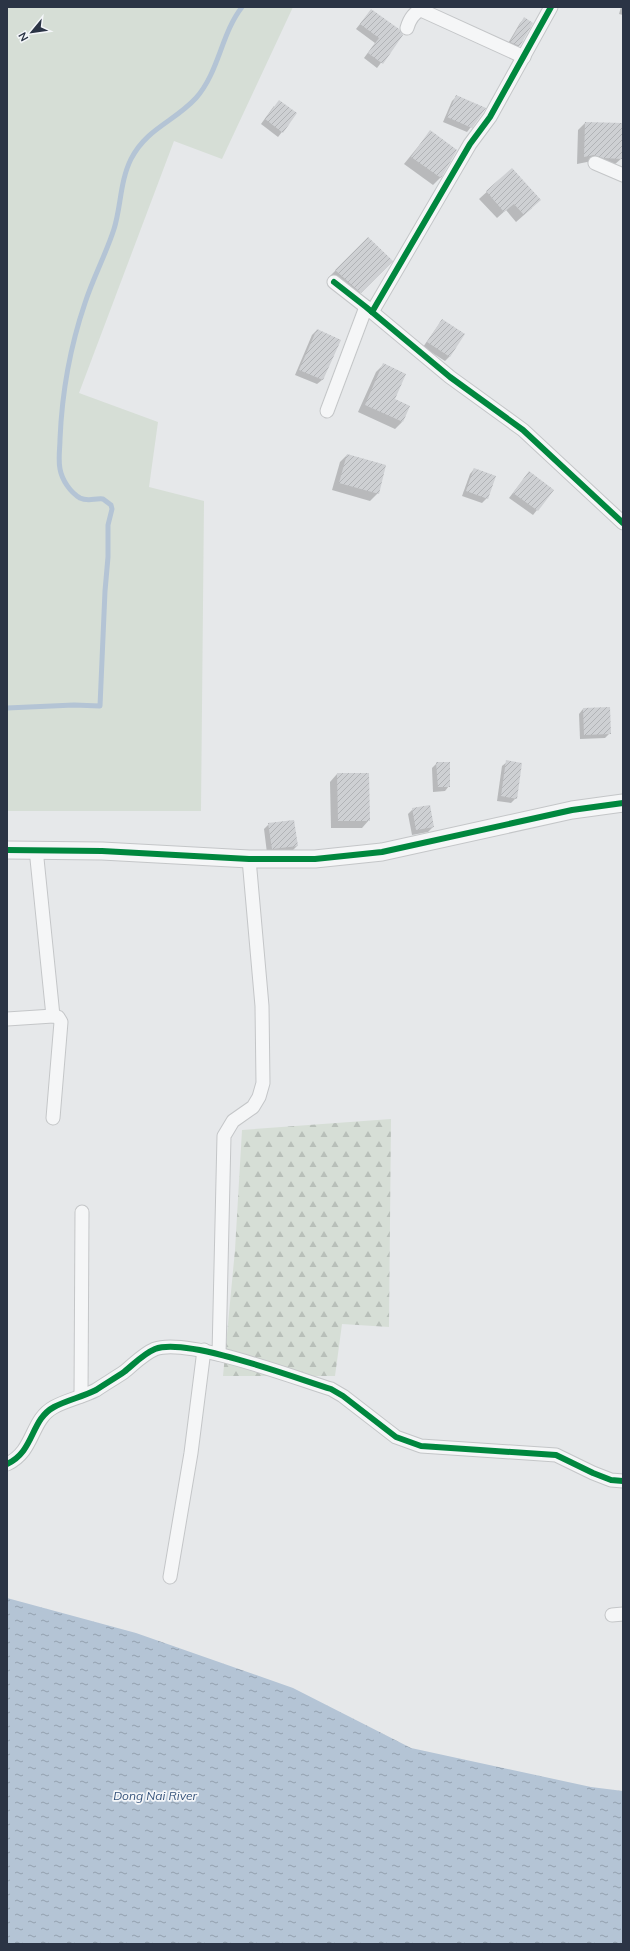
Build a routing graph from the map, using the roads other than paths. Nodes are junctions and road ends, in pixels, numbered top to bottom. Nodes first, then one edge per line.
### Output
1 (551, 7) edge
2 (407, 28) dead end
3 (524, 57) junction
4 (595, 163) dead end
5 (623, 174) edge
6 (334, 282) dead end
7 (369, 309) junction
8 (327, 411) dead end
9 (623, 523) edge
10 (623, 803) edge
11 (36, 849) junction
12 (7, 850) edge
13 (249, 859) junction
14 (53, 1016) junction
15 (7, 1019) edge
16 (53, 1118) dead end
17 (82, 1212) dead end
18 (204, 1350) junction
19 (219, 1354) junction
20 (81, 1396) junction
21 (7, 1464) edge
22 (623, 1481) edge
23 (170, 1577) dead end

1 - 3 street
2 - 3 street
3 - 7 street
4 - 5 street
6 - 7 street
7 - 8 street
7 - 9 street
10 - 13 street
11 - 12 street
11 - 13 street
11 - 14 street
13 - 19 street
14 - 15 street
14 - 16 street
17 - 20 street
18 - 19 street
18 - 20 street
18 - 23 street
19 - 22 street
20 - 21 street

